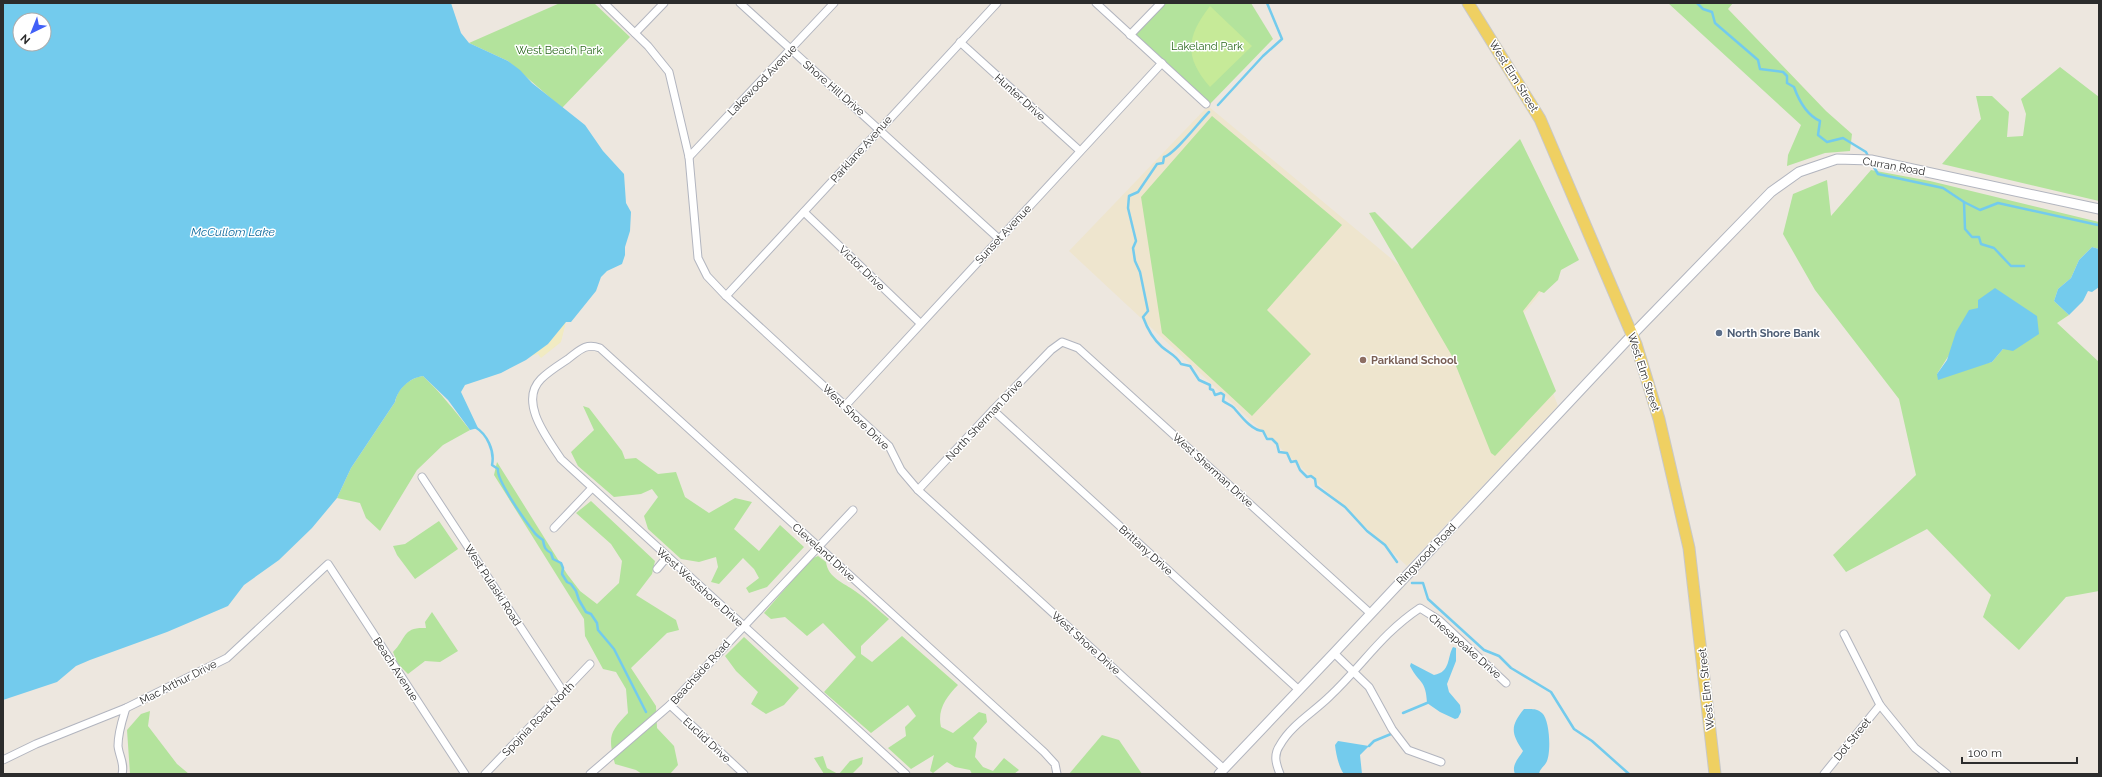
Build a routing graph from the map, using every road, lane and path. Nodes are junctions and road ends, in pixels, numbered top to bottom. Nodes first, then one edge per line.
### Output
1 (604, 3) edge
2 (664, 3) edge
3 (740, 3) edge
4 (834, 3) edge
5 (997, 3) edge
6 (1096, 3) edge
7 (1161, 3) edge
8 (1468, 3) edge
9 (635, 33) junction
10 (1130, 35) junction
11 (960, 42) junction
12 (791, 50) junction
13 (1162, 63) junction
14 (1206, 104) dead end
15 (879, 128) junction
16 (1080, 151) junction
17 (689, 157) junction
18 (2099, 209) edge
19 (804, 212) junction
20 (998, 238) junction
21 (726, 296) junction
22 (920, 323) junction
23 (1632, 334) junction
24 (582, 348) joint
25 (1051, 350) joint
26 (846, 406) junction
27 (993, 410) junction
28 (422, 477) dead end
29 (592, 488) junction
30 (918, 490) junction
31 (852, 510) dead end
32 (554, 528) dead end
33 (818, 546) junction
34 (667, 557) junction
35 (328, 564) joint
36 (657, 569) dead end
37 (1370, 613) junction
38 (742, 626) junction
39 (1844, 634) dead end
40 (1334, 653) junction
41 (590, 664) dead end
42 (1353, 672) junction
43 (1506, 683) dead end
44 (1299, 690) junction
45 (564, 693) junction
46 (670, 705) junction
47 (1880, 705) junction
48 (126, 708) junction
49 (3, 760) edge
50 (1441, 762) dead end
51 (1221, 771) edge
52 (1057, 773) edge
53 (122, 774) edge
54 (465, 774) edge
55 (485, 774) edge
56 (590, 774) edge
57 (744, 774) edge
58 (906, 774) edge
59 (1280, 774) edge
60 (1714, 774) edge
61 (1824, 774) edge
62 (1947, 774) edge

1 - 9 street, West Shore Drive
2 - 9 street
3 - 12 street, Shore Hill Drive
4 - 12 street, Lakewood Avenue
5 - 11 street, Parklane Avenue
6 - 10 street
7 - 10 street
8 - 23 main road, West Elm Street
9 - 17 street, West Shore Drive
10 - 13 street
11 - 15 street, Parklane Avenue
11 - 16 street, Hunter Drive
12 - 15 street, Shore Hill Drive
12 - 17 street, Lakewood Avenue
13 - 14 street
13 - 16 street, Sunset Avenue
15 - 19 street, Parklane Avenue
15 - 20 street, Shore Hill Drive
16 - 20 street, Sunset Avenue
17 - 21 street, West Shore Drive
18 - 23 street, Curran Road
19 - 21 street, Parklane Avenue
19 - 22 street, Victor Drive
20 - 22 street, Sunset Avenue
21 - 26 street, West Shore Drive
22 - 26 street, Sunset Avenue
23 - 37 street, Ringwood Road
23 - 60 main road, West Elm Street
24 - 29 street, West Westshore Drive
24 - 33 street, Cleveland Drive
25 - 27 street, North Sherman Drive
25 - 37 street, West Sherman Drive
26 - 30 street, West Shore Drive
27 - 30 street, North Sherman Drive
27 - 44 street, Brittany Drive
28 - 45 street, West Pulaski Road
29 - 32 street
29 - 34 street, West Westshore Drive
30 - 51 street, West Shore Drive
31 - 33 street, Beachside Road
33 - 38 street, Beachside Road
33 - 52 street, Cleveland Drive
34 - 36 street
34 - 38 street, West Westshore Drive
35 - 48 street, Mac Arthur Drive
35 - 54 street, Beach Avenue
37 - 40 street, Ringwood Road
38 - 46 street, Beachside Road
38 - 58 street, West Westshore Drive
39 - 47 street
40 - 42 street
40 - 44 street, Ringwood Road
41 - 45 street, Spojnia Road North
42 - 43 street, Chesapeake Drive
42 - 50 street
42 - 59 street, Chesapeake Drive
44 - 51 street, Ringwood Road
45 - 55 street, Spojnia Road North
46 - 56 street, Beachside Road
46 - 57 street, Euclid Drive
47 - 61 street, Dot Street
47 - 62 street
48 - 49 street, Mac Arthur Drive
48 - 53 street

